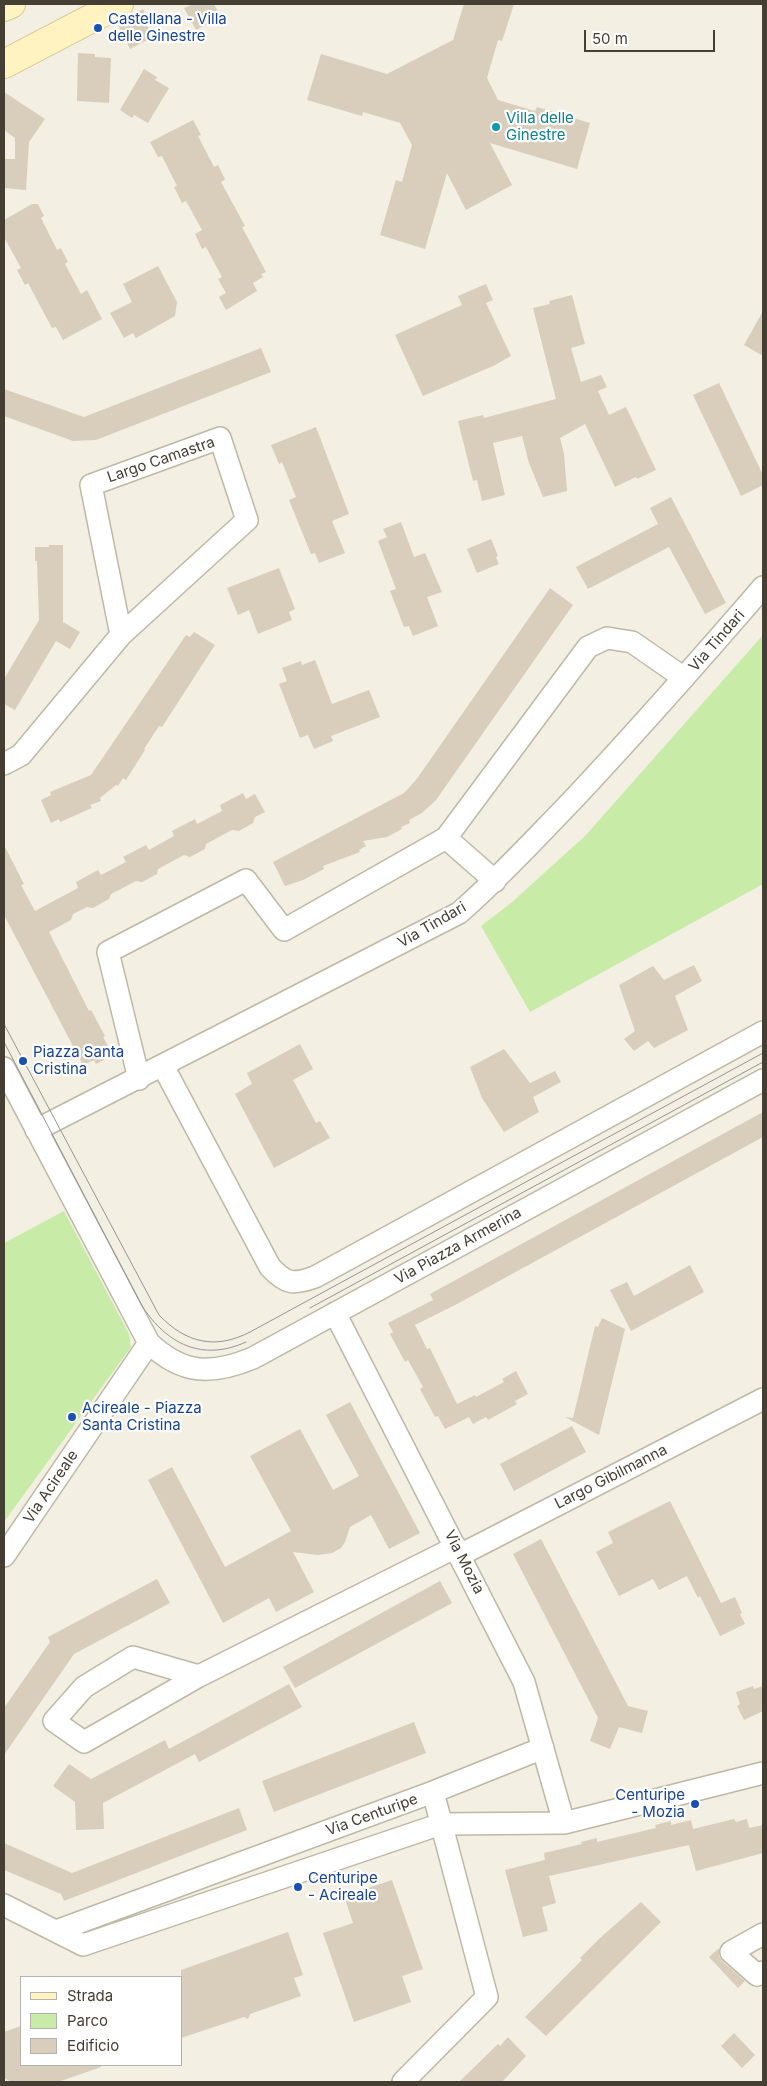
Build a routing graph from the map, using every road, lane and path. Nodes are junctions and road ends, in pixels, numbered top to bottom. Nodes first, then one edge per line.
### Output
1 (11, 4) edge
2 (120, 4) edge
3 (4, 7) edge
4 (4, 64) edge
5 (763, 587) edge
6 (121, 635) junction
7 (684, 678) junction
8 (4, 764) edge
9 (446, 838) junction
10 (495, 882) junction
11 (763, 1032) edge
12 (163, 1066) junction
13 (4, 1068) edge
14 (139, 1079) junction
15 (763, 1080) edge
16 (36, 1130) junction
17 (335, 1314) junction
18 (149, 1343) junction
19 (763, 1399) edge
20 (458, 1551) junction
21 (4, 1556) edge
22 (199, 1676) junction
23 (543, 1748) junction
24 (763, 1772) edge
25 (433, 1792) junction
26 (564, 1823) junction
27 (442, 1824) junction
28 (4, 1905) edge
29 (56, 1931) junction
30 (763, 1934) edge
31 (763, 1972) edge
32 (403, 2082) edge

1 - 3 main road
2 - 4 main road
5 - 7 street, Via Tindari
6 - 6 street, Largo Camastra
6 - 8 street, Largo Camastra
7 - 9 street
7 - 10 street, Via Tindari
9 - 10 street
9 - 14 street
10 - 12 street, Via Tindari
11 - 12 street
12 - 14 street, Via Tindari
13 - 16 street
14 - 16 street, Via Tindari
15 - 17 street, Via Piazza Armerina
16 - 18 street
17 - 18 street, Via Piazza Armerina
17 - 20 street, Via Mozia
18 - 21 street, Via Acireale
19 - 20 street, Largo Gibilmanna
20 - 22 street, Largo Gibilmanna
20 - 23 street, Via Mozia
22 - 22 street, Largo Gibilmanna
23 - 25 street
23 - 26 street, Via Mozia
24 - 26 street
25 - 27 street, Via Centuripe
25 - 29 street, Via Centuripe
26 - 27 street
27 - 29 street
27 - 32 street, Via Centuripe
28 - 29 street
30 - 31 street

